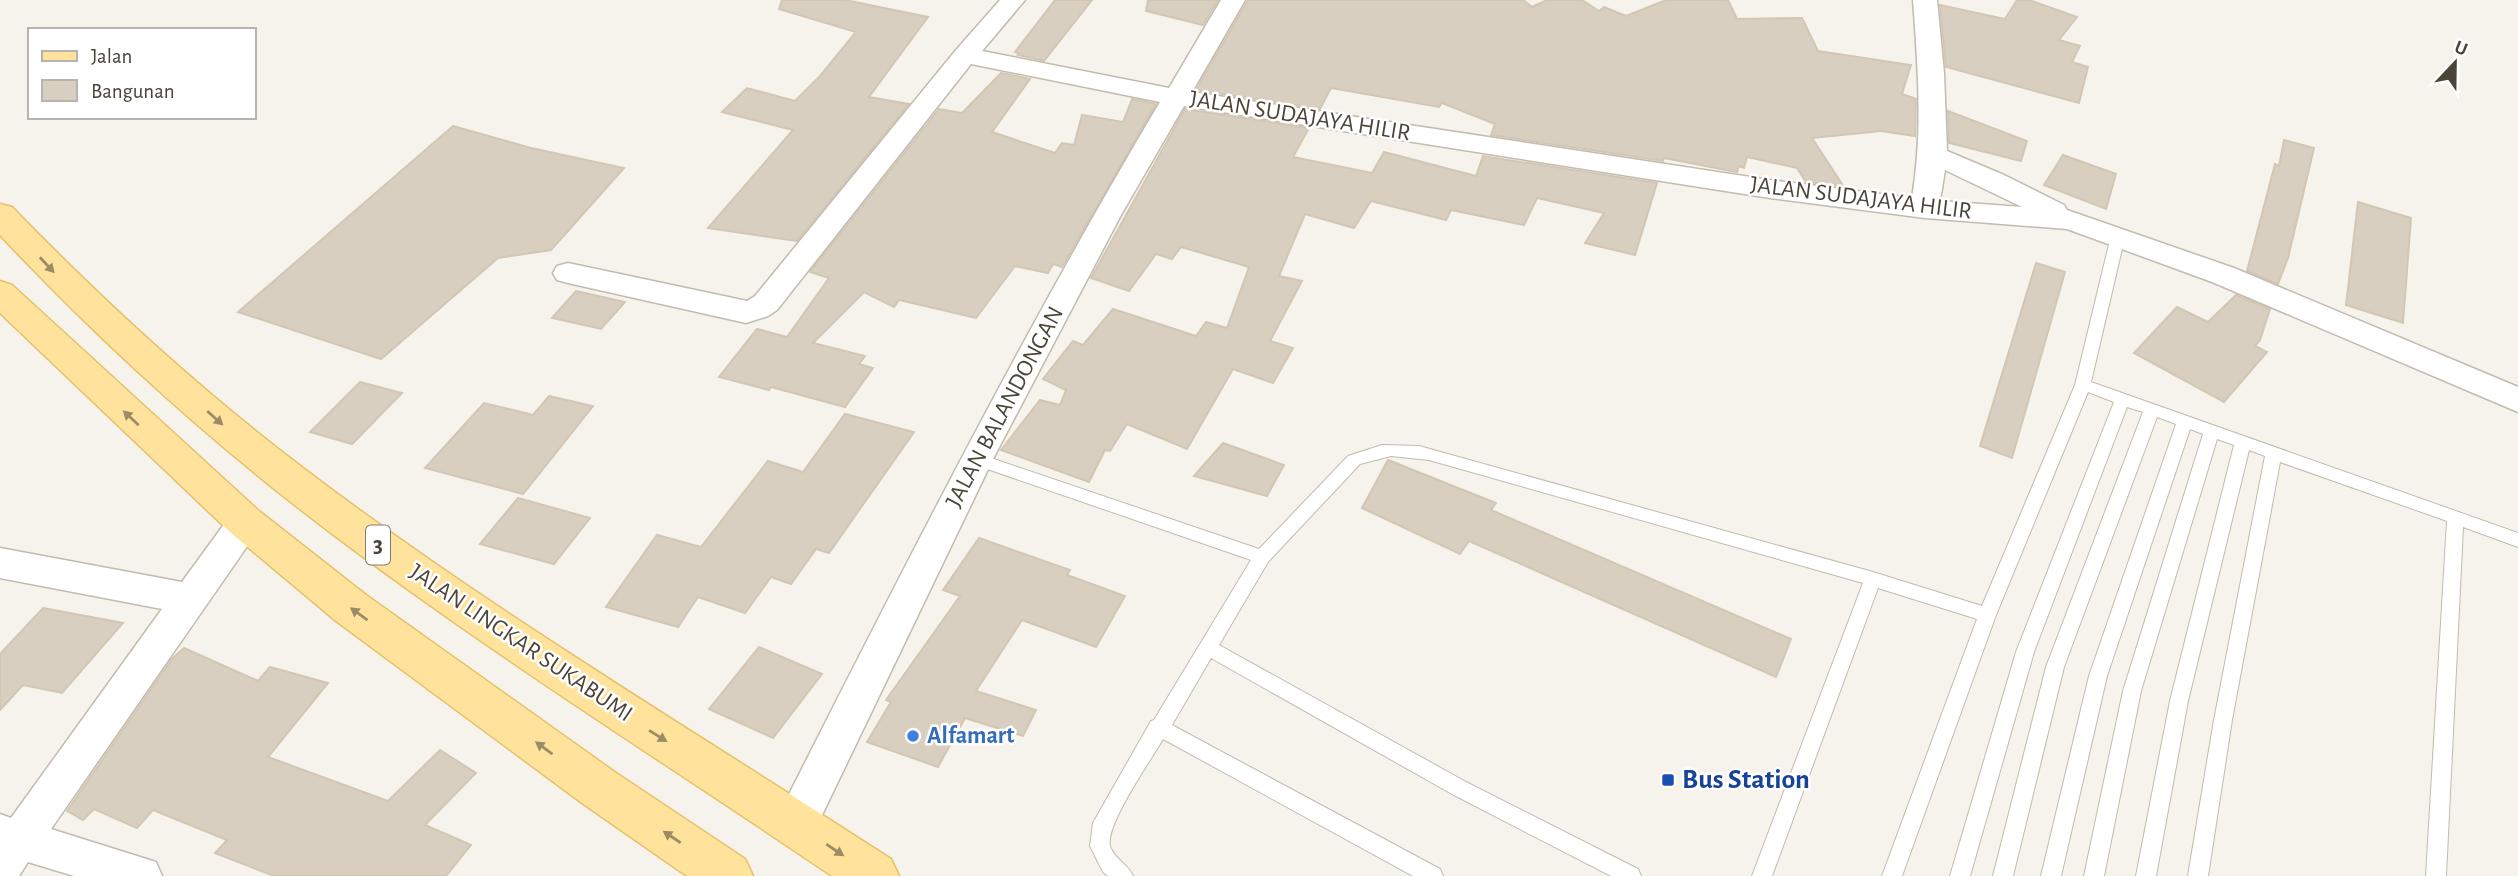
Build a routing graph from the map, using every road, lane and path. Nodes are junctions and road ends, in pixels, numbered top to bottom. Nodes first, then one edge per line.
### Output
1 (1013, 0) edge
2 (1233, 0) edge
3 (1925, 0) edge
4 (965, 55) junction
5 (1175, 97) junction
6 (1933, 155) junction
7 (1925, 209) junction
8 (0, 215) edge
9 (2070, 220) junction
10 (2118, 236) junction
11 (568, 273) dead end
12 (0, 293) edge
13 (2082, 385) junction
14 (2122, 400) junction
15 (2518, 400) edge
16 (2151, 410) junction
17 (2185, 422) junction
18 (2212, 431) junction
19 (2244, 442) junction
20 (2274, 453) junction
21 (976, 459) junction
22 (2455, 517) junction
23 (245, 522) junction
24 (2518, 540) edge
25 (1262, 556) junction
26 (0, 563) edge
27 (1873, 579) junction
28 (190, 600) junction
29 (1987, 615) junction
30 (1208, 647) junction
31 (1158, 727) junction
32 (796, 824) junction
33 (7, 846) edge
34 (141, 876) edge
35 (728, 876) edge
36 (874, 876) edge
37 (1123, 876) edge
38 (1433, 876) edge
39 (1632, 876) edge
40 (1762, 876) edge
41 (1892, 876) edge
42 (1960, 876) edge
43 (2003, 876) edge
44 (2050, 876) edge
45 (2094, 876) edge
46 (2147, 876) edge
47 (2198, 876) edge
48 (2436, 876) edge

1 - 4 street
2 - 5 street, JALAN BALANDONGAN
3 - 6 street
4 - 5 street, JALAN SUDAJAYA HILIR
4 - 11 street
5 - 7 street, JALAN SUDAJAYA HILIR
5 - 21 street, JALAN BALANDONGAN
6 - 7 street
6 - 9 street
7 - 9 street, JALAN SUDAJAYA HILIR
8 -> 32 main road, JALAN LINGKAR SUKABUMI / 3
9 - 10 street, JALAN SUDAJAYA HILIR
10 - 13 lane
10 - 15 street, JALAN SUDAJAYA HILIR
23 -> 12 main road
13 - 14 lane
13 - 29 lane
14 - 16 lane
14 - 42 lane
16 - 17 lane
16 - 43 lane
17 - 18 lane
17 - 44 lane
18 - 19 lane
18 - 45 lane
19 - 20 lane
19 - 46 lane
20 - 22 lane
20 - 47 lane
21 - 25 lane
21 - 32 street, JALAN BALANDONGAN
22 - 24 lane
22 - 48 lane
23 - 28 street
35 -> 23 main road
25 - 27 lane
25 - 30 lane
26 - 28 street
27 - 29 lane
27 - 40 lane
28 - 33 street
29 - 41 lane
30 - 31 lane
30 - 39 lane
31 - 37 lane
31 - 38 lane
32 -> 36 main road, JALAN LINGKAR SUKABUMI / 3
33 - 34 street

